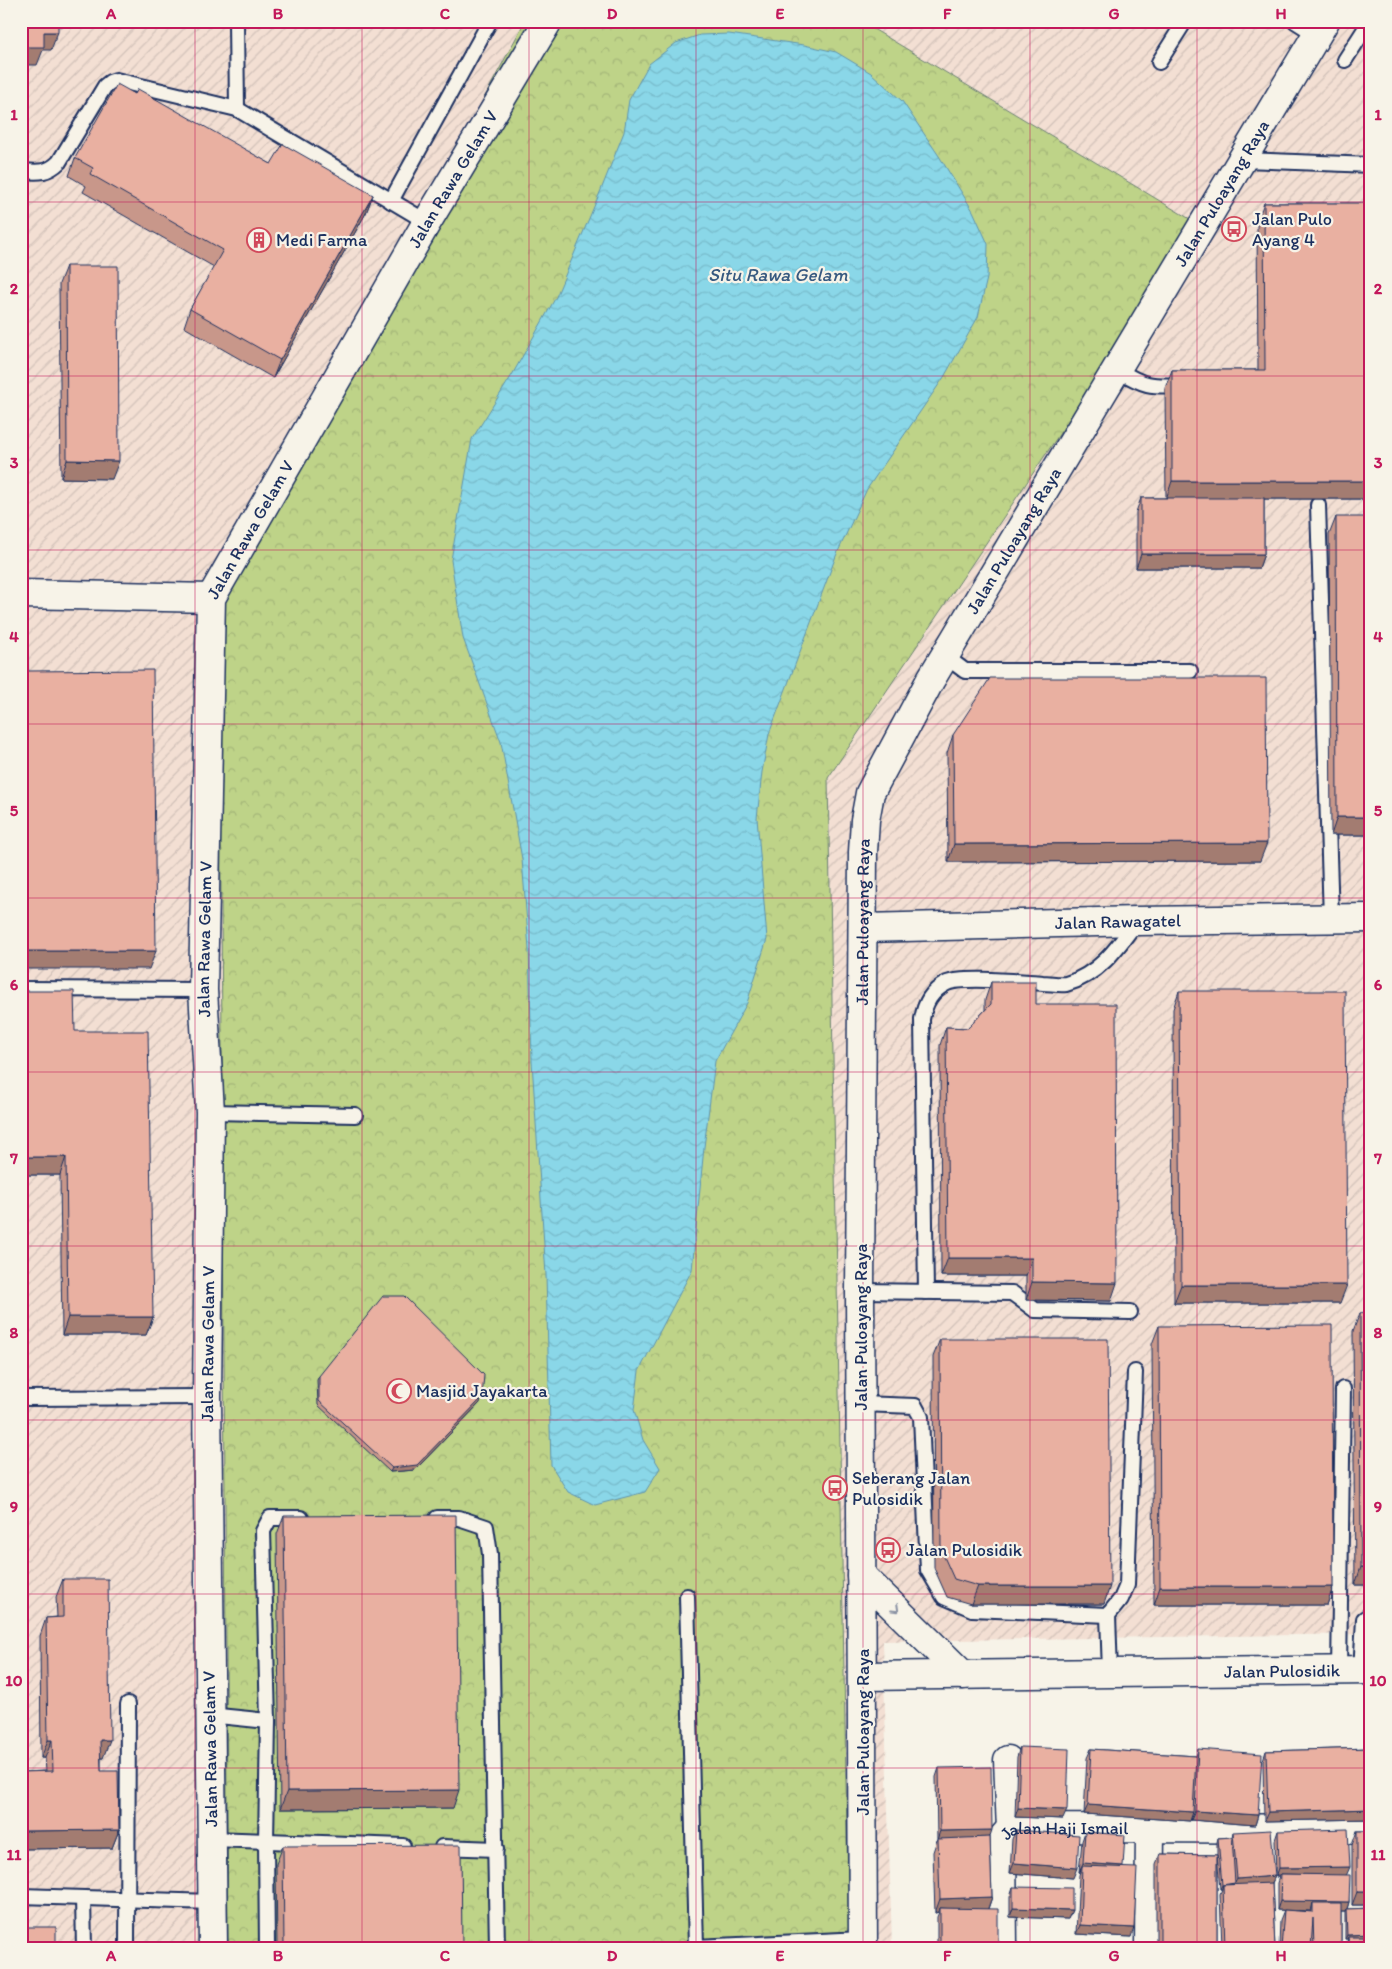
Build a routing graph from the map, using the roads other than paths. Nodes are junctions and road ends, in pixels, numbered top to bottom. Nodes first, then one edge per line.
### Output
1 (236, 21) edge
2 (490, 21) edge
3 (548, 21) edge
4 (1185, 21) edge
5 (1370, 21) edge
6 (1312, 26) edge
7 (1346, 60) dead end
8 (1160, 62) dead end
9 (237, 109) junction
10 (1243, 160) junction
11 (1371, 165) edge
12 (21, 171) edge
13 (391, 201) junction
14 (427, 222) junction
15 (1116, 369) junction
16 (1195, 384) edge
17 (1318, 505) edge
18 (21, 594) edge
19 (211, 598) junction
20 (945, 656) junction
21 (1190, 671) dead end
22 (1371, 918) edge
23 (1331, 919) junction
24 (1137, 921) junction
25 (864, 928) junction
26 (21, 990) edge
27 (203, 990) junction
28 (210, 1112) junction
29 (355, 1116) dead end
30 (860, 1291) junction
31 (926, 1292) junction
32 (1130, 1312) dead end
33 (1135, 1372) dead end
34 (1343, 1389) dead end
35 (207, 1397) junction
36 (21, 1398) edge
37 (861, 1404) junction
38 (310, 1518) edge
39 (419, 1518) edge
40 (861, 1575) junction
41 (687, 1596) dead end
42 (1371, 1614) edge
43 (1108, 1615) junction
44 (1357, 1671) edge
45 (1110, 1673) junction
46 (963, 1674) junction
47 (863, 1676) junction
48 (128, 1704) dead end
49 (210, 1716) junction
50 (268, 1721) junction
51 (1008, 1760) dead end
52 (1276, 1828) junction
53 (1011, 1829) junction
54 (1150, 1829) junction
55 (1371, 1830) edge
56 (212, 1839) junction
57 (266, 1842) junction
58 (496, 1849) junction
59 (21, 1896) edge
60 (83, 1898) junction
61 (126, 1899) junction
62 (212, 1902) junction
63 (863, 1943) edge
64 (84, 1948) edge
65 (127, 1948) edge
66 (213, 1948) edge
67 (267, 1948) edge
68 (498, 1948) edge
69 (1002, 1948) edge
70 (1149, 1948) edge
71 (1276, 1948) edge

1 - 9 lane
2 - 13 lane
3 - 14 street, Jalan Rawa Gelam V
4 - 8 lane
5 - 7 lane
6 - 10 street, Jalan Puloayang Raya
9 - 12 lane
9 - 13 lane
10 - 11 lane
10 - 15 street, Jalan Puloayang Raya
13 - 14 lane
14 - 19 street, Jalan Rawa Gelam V
15 - 16 lane
15 - 20 street, Jalan Puloayang Raya
17 - 23 lane
18 - 19 street
19 - 27 street, Jalan Rawa Gelam V
20 - 21 lane
20 - 25 street, Jalan Puloayang Raya
22 - 23 street, Jalan Rawagatel
23 - 24 street, Jalan Rawagatel
24 - 25 street, Jalan Rawagatel
24 - 31 lane
25 - 30 street, Jalan Puloayang Raya
26 - 27 lane
27 - 28 street, Jalan Rawa Gelam V
28 - 29 lane
28 - 35 street, Jalan Rawa Gelam V
30 - 31 lane
30 - 37 street, Jalan Puloayang Raya
31 - 32 lane
33 - 43 lane
34 - 44 lane
35 - 36 lane
35 - 49 street, Jalan Rawa Gelam V
37 - 40 street, Jalan Puloayang Raya
37 - 43 lane
38 - 50 lane
39 - 58 lane
40 -> 46 street
40 - 47 street, Jalan Puloayang Raya
41 - 63 lane
42 - 44 lane
43 - 45 lane
44 - 45 street, Jalan Pulosidik
45 - 46 street, Jalan Pulosidik
46 - 47 street, Jalan Pulosidik
47 - 63 street, Jalan Puloayang Raya
48 - 61 lane
49 - 50 lane
49 - 56 street, Jalan Rawa Gelam V
50 - 57 lane
51 - 53 street
52 - 54 street, Jalan Haji Ismail
52 - 55 street, Jalan Haji Ismail
52 - 71 street
53 - 54 street, Jalan Haji Ismail
53 - 69 street, Jalan Haji Ismail
54 - 70 street, Jalan Haji Ismail
56 - 57 lane
56 - 62 street, Jalan Rawa Gelam V
57 - 58 lane
57 - 67 lane
58 - 68 lane
59 - 60 lane
60 - 61 lane
60 - 64 lane
61 - 62 lane
61 - 65 lane
62 - 66 street, Jalan Rawa Gelam V

